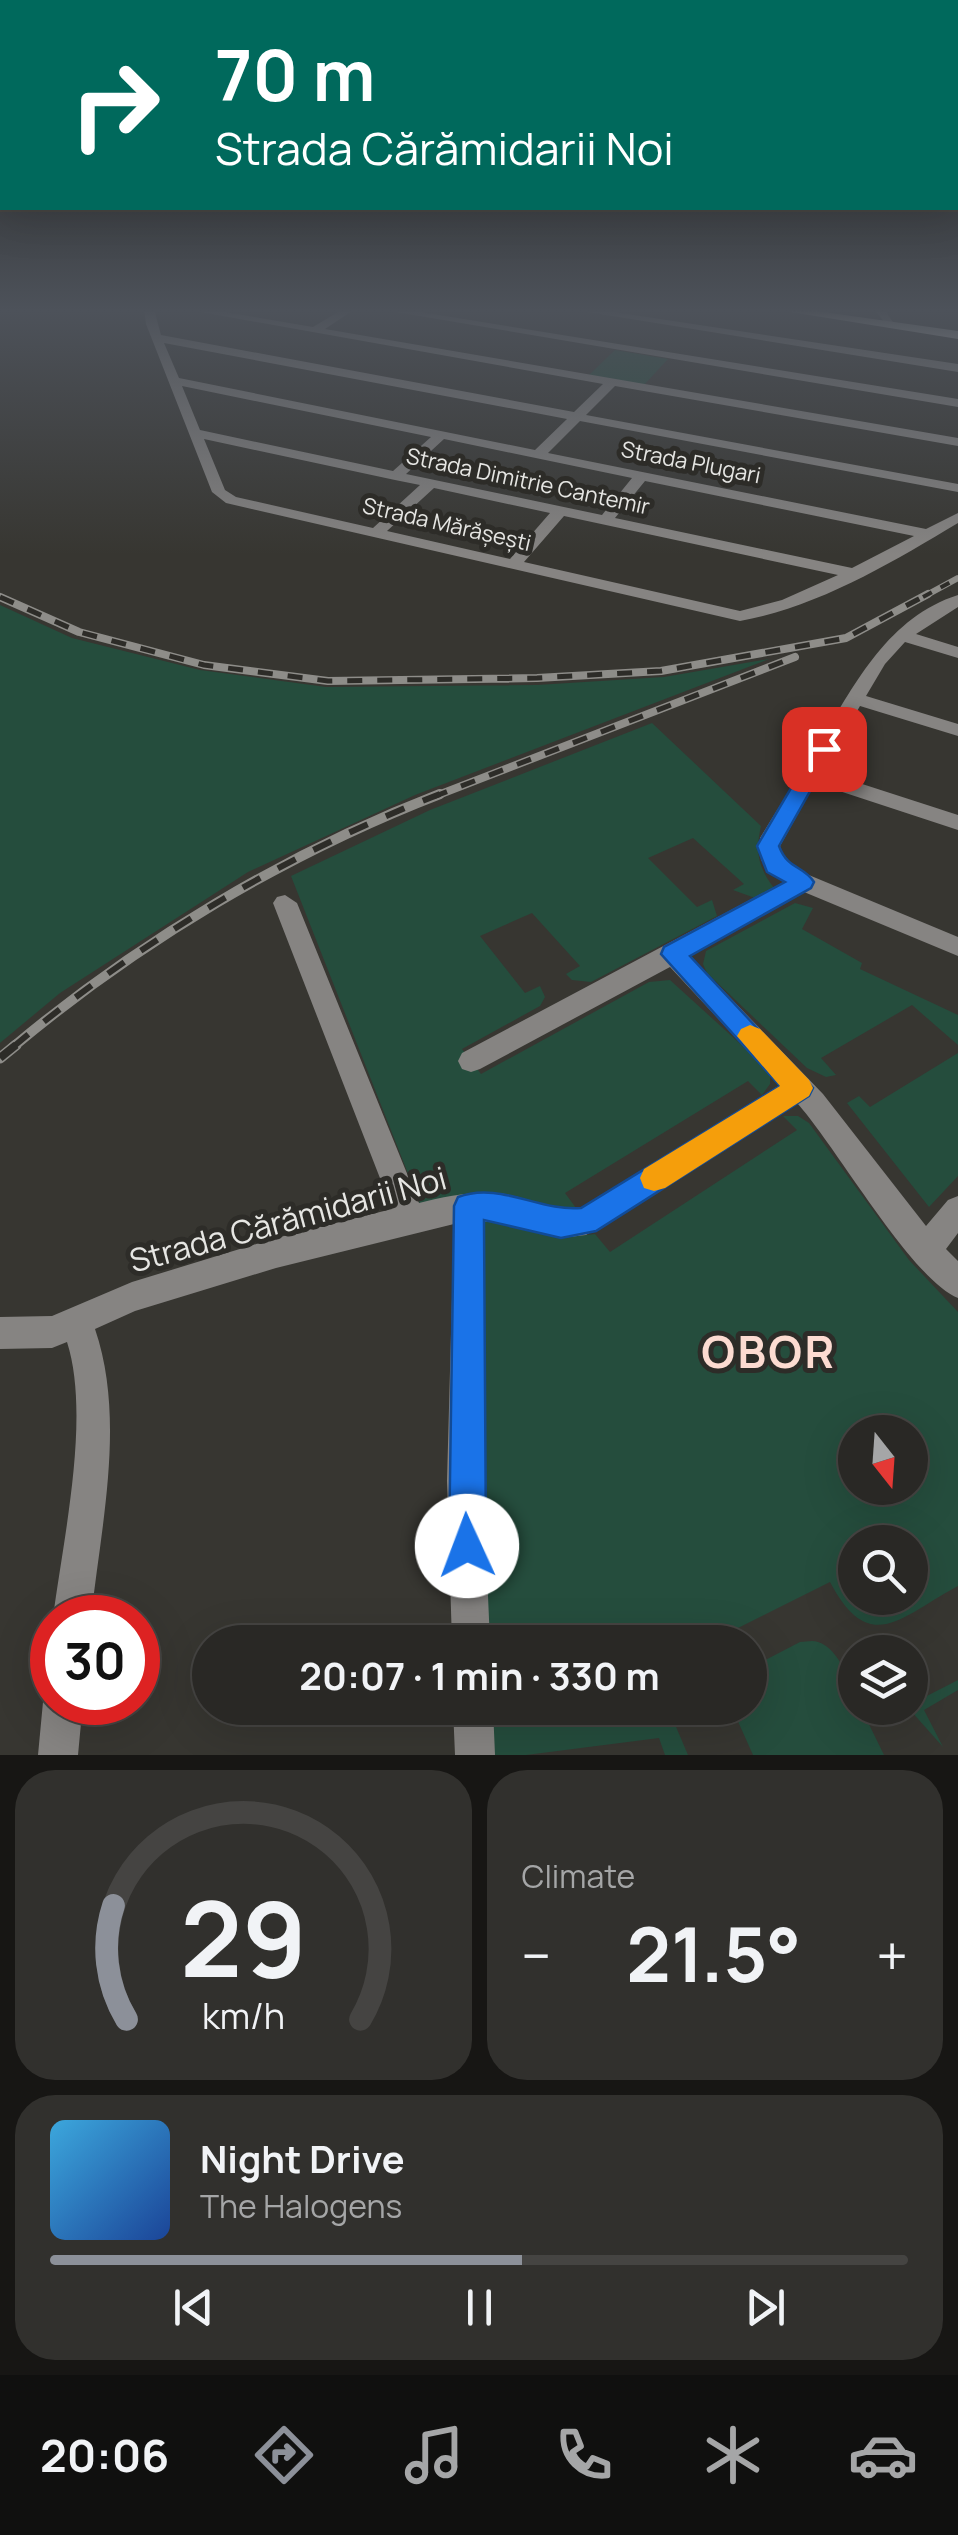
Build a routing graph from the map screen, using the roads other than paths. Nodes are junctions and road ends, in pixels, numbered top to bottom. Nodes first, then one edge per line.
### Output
1 (180, 391) edge
2 (226, 391) edge
3 (442, 391) edge
4 (603, 391) edge
5 (664, 391) edge
6 (874, 391) edge
7 (958, 403) edge
8 (577, 416) junction
9 (196, 433) junction
10 (442, 434) junction
11 (958, 442) edge
12 (539, 454) junction
13 (395, 476) junction
14 (642, 476) junction
15 (430, 484) junction
16 (958, 488) edge
17 (560, 512) junction
18 (958, 517) edge
19 (606, 521) junction
20 (378, 531) junction
21 (930, 534) junction
22 (514, 563) junction
23 (852, 573) junction
24 (958, 600) edge
25 (902, 636) junction
26 (958, 653) edge
27 (853, 698) junction
28 (958, 730) edge
29 (810, 774) junction
30 (958, 823) edge
31 (803, 882) junction
32 (285, 903) dead end
33 (958, 948) edge
34 (673, 954) junction
35 (471, 1061) dead end
36 (799, 1088) junction
37 (469, 1206) junction
38 (958, 1210) edge
39 (412, 1219) junction
40 (926, 1250) junction
41 (958, 1282) edge
42 (77, 1324) junction
43 (0, 1333) edge
44 (74, 1595) edge
45 (470, 1625) edge
46 (61, 1725) edge
47 (474, 1725) edge
48 (58, 1755) edge
49 (475, 1755) edge

1 - 9 street, Strada Mărășești
2 - 10 street, Strada Plugari
3 - 8 street
4 - 8 street
5 - 11 street
6 - 7 street
8 - 12 street
8 - 16 street
9 - 13 street, Strada Dimitrie Cantemir
9 - 20 street, Strada Mărășești
10 - 12 street, Strada Plugari
10 - 13 street
12 - 14 street, Strada Plugari
13 - 15 street, Strada Dimitrie Cantemir
14 - 19 street
14 - 21 street, Strada Plugari
15 - 17 street, Strada Dimitrie Cantemir
15 - 20 street
17 - 19 street, Strada Dimitrie Cantemir
17 - 22 street
18 - 21 street
19 - 23 street, Strada Dimitrie Cantemir
20 - 22 street, Strada Mărășești
21 - 23 street, Strada Mărășești
22 - 23 street, Strada Mărășești
24 - 25 street
25 - 26 street
25 - 27 street
27 - 28 street
27 - 29 street
29 - 30 street
29 - 31 street
31 - 33 street
31 - 34 street
32 - 39 street
34 - 35 street
34 - 36 street
36 - 37 street, Strada Cărămidarii Noi
36 - 40 street
37 - 39 street, Strada Cărămidarii Noi
37 - 45 street
38 - 40 street
39 - 42 street, Strada Cărămidarii Noi
40 - 41 street
42 - 43 street, Strada Cărămidarii Noi
42 - 44 street
46 - 48 street
47 - 49 street

